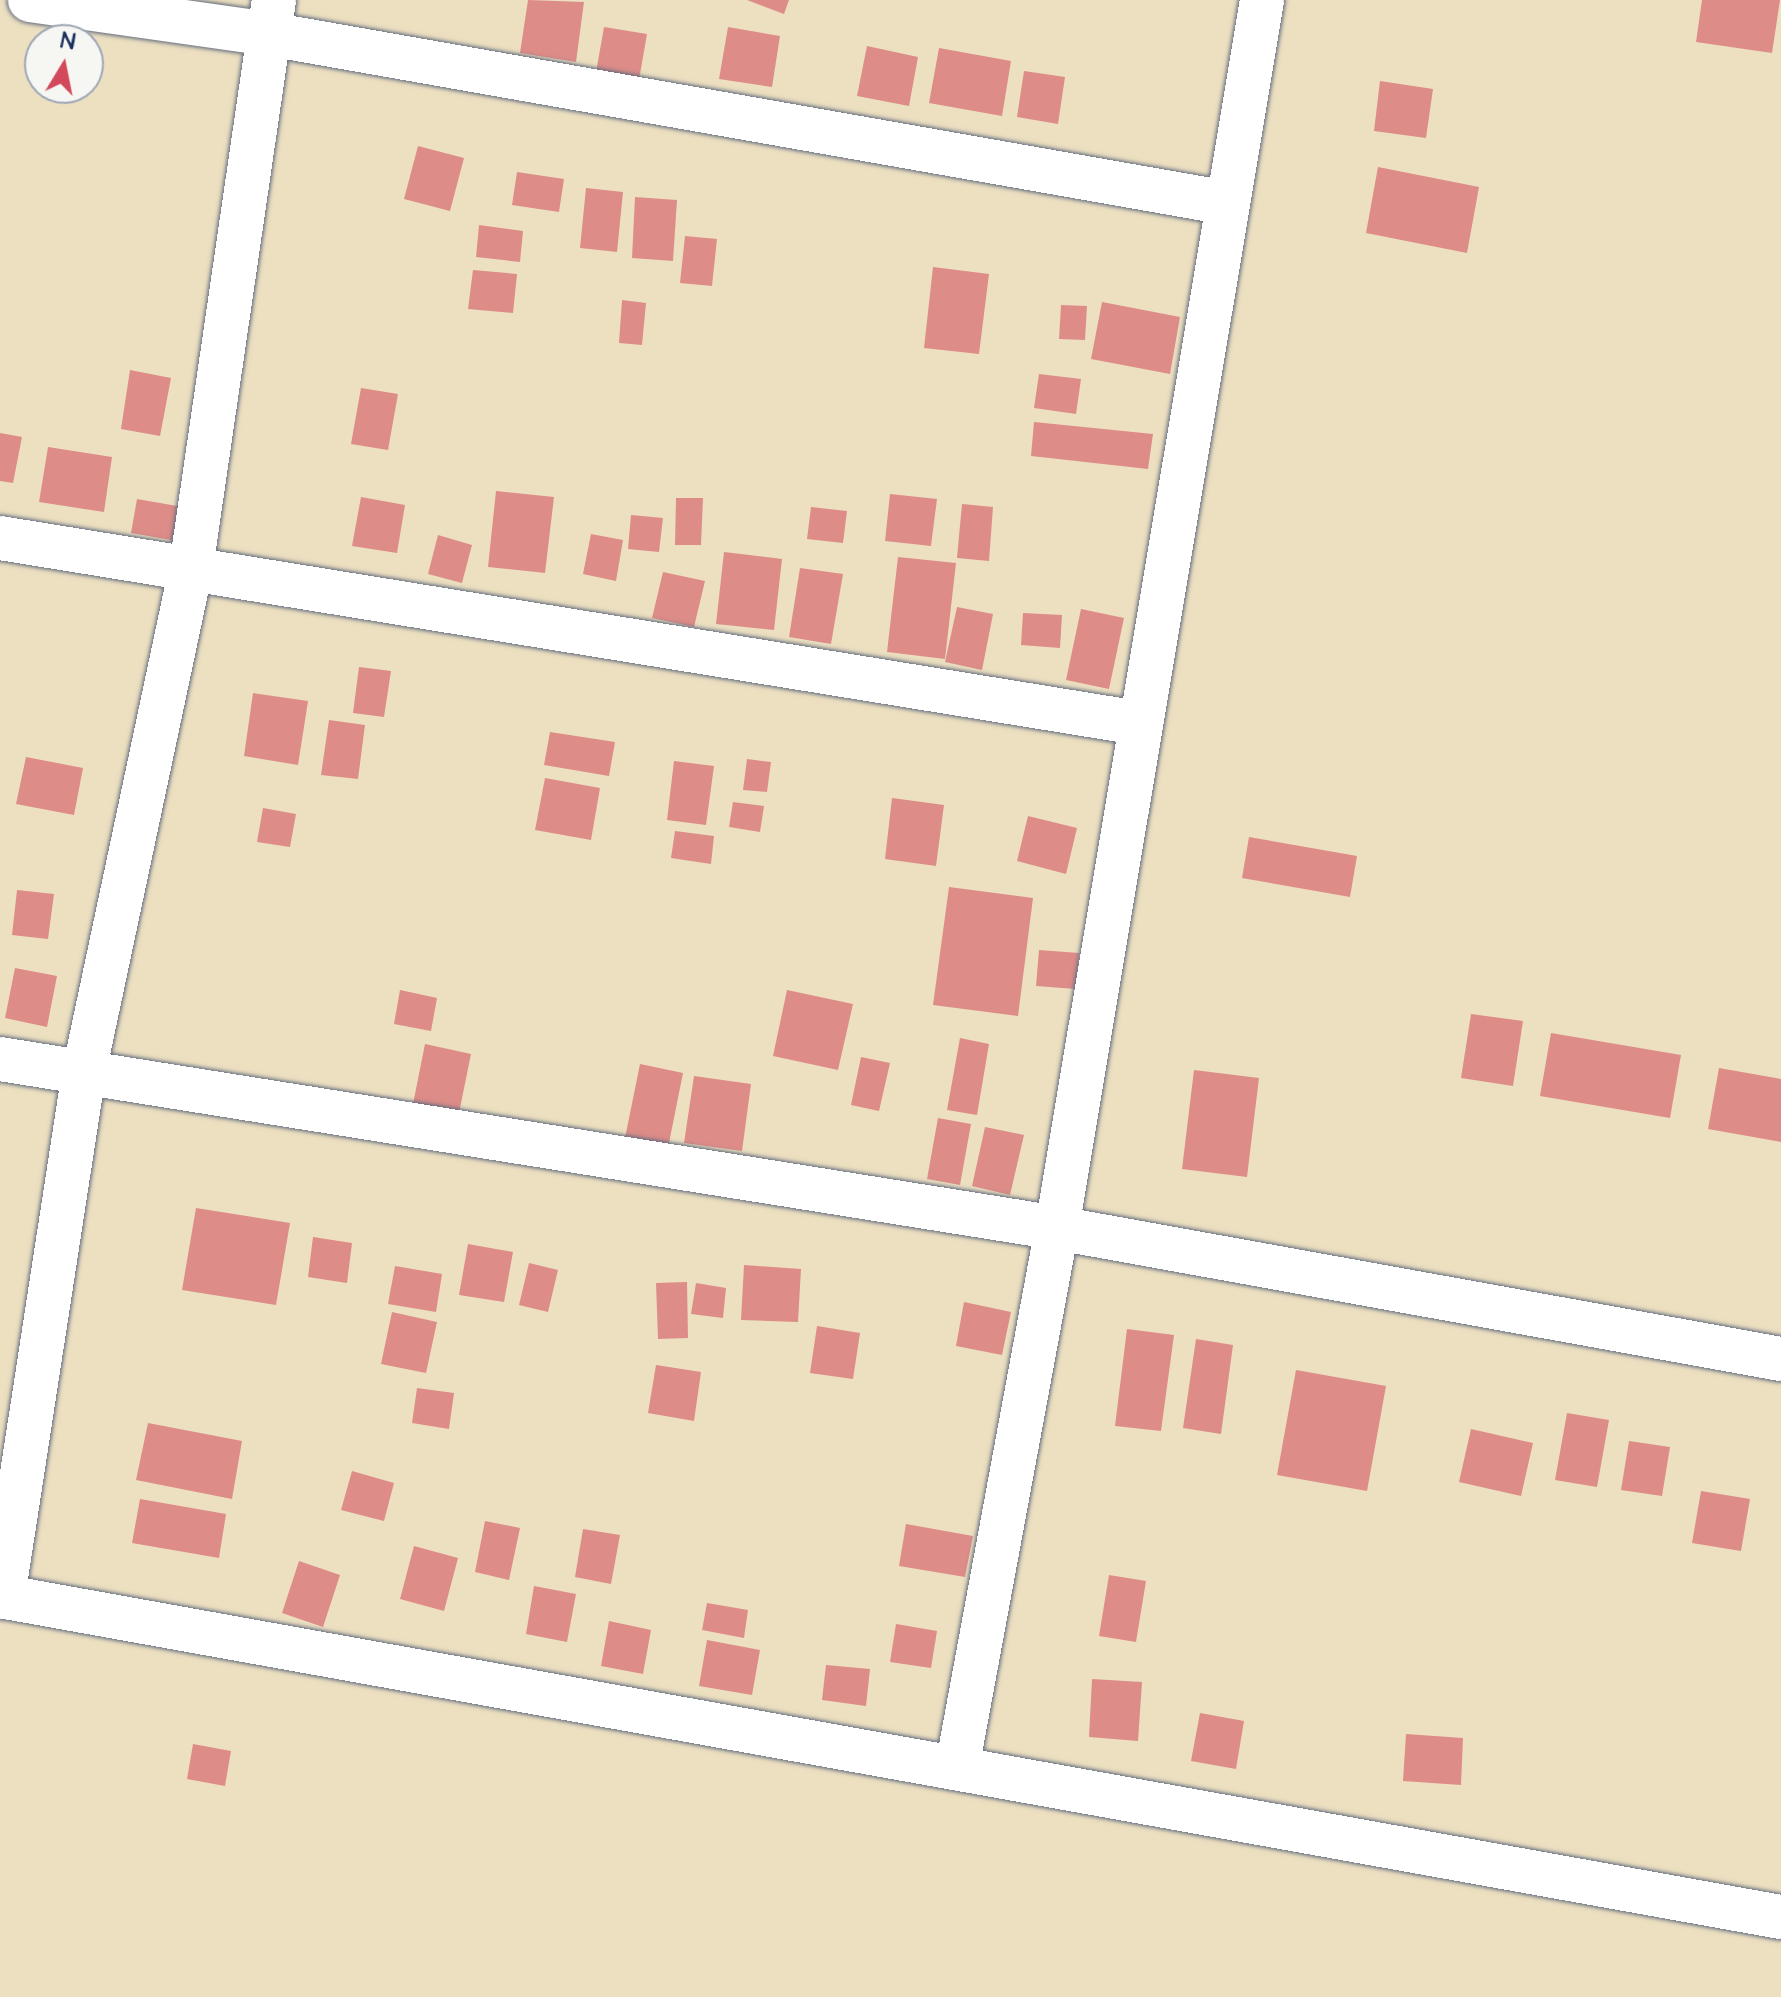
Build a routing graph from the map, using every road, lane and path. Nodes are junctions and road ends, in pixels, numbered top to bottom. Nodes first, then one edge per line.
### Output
1 (30, 0) edge
2 (1262, 0) edge
3 (272, 17) edge
4 (1227, 203) junction
5 (0, 538) edge
6 (191, 568) junction
7 (1139, 723) junction
8 (0, 1059) edge
9 (84, 1072) junction
10 (1057, 1228) junction
11 (1781, 1359) edge
12 (2, 1596) edge
13 (957, 1768) junction
14 (1781, 1917) edge

1 - 3 street
2 - 4 street
3 - 4 street
3 - 6 street
4 - 7 street
5 - 6 street
6 - 7 street
6 - 9 street
7 - 10 street
8 - 9 street
9 - 10 street
9 - 12 street
10 - 11 street
10 - 13 street
12 - 13 street
13 - 14 street

